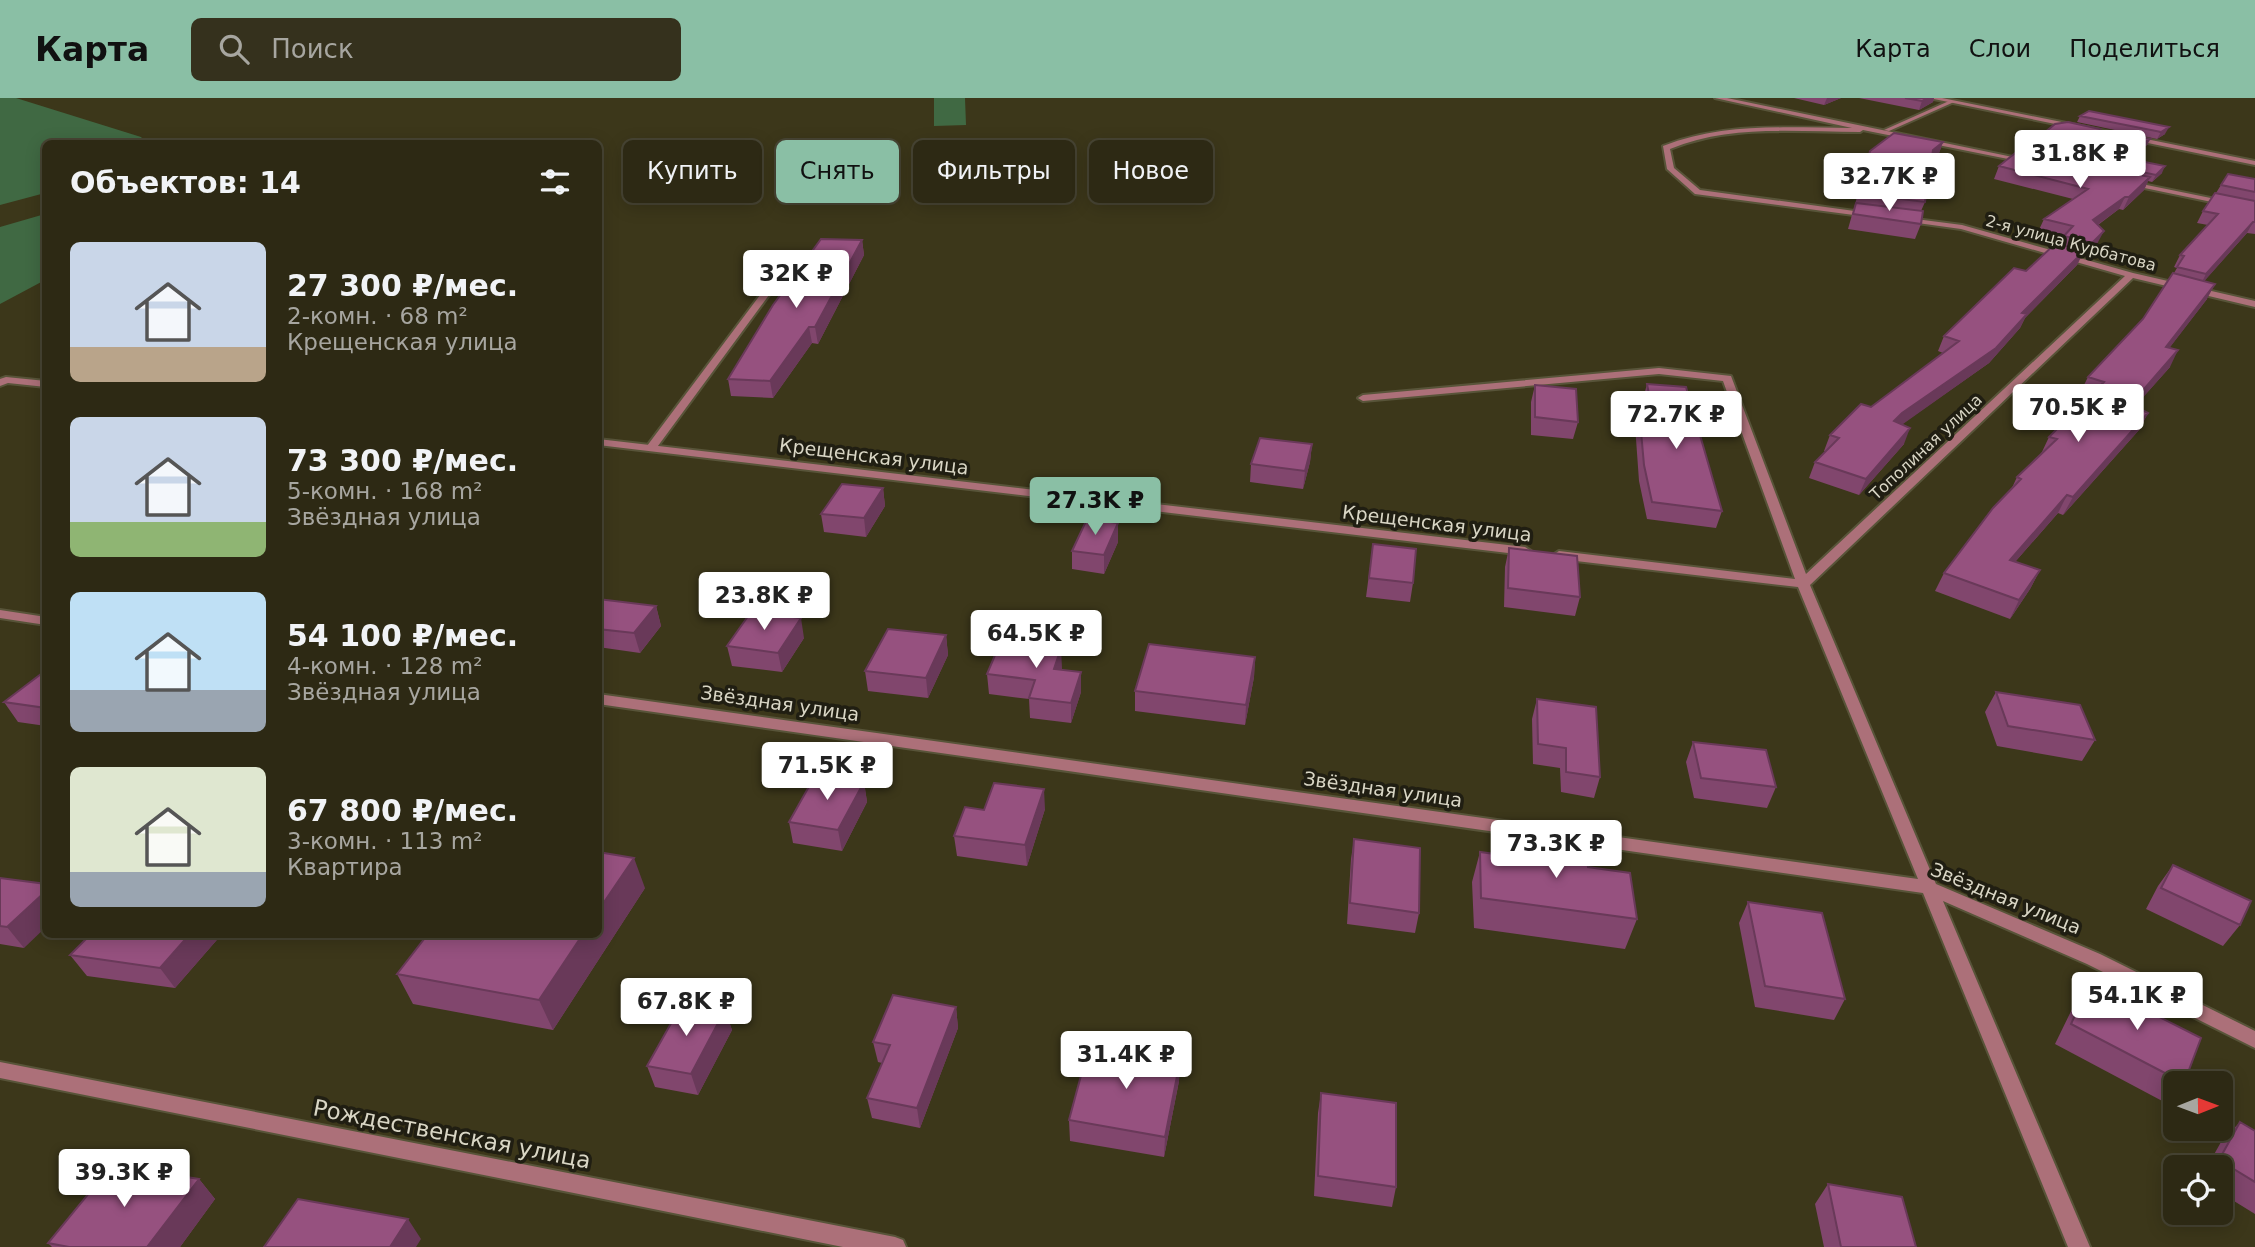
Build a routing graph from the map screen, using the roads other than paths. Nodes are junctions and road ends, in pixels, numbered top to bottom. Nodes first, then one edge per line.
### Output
1 (1718, 98) edge
2 (1932, 98) edge
3 (1951, 102) junction
4 (1860, 130) junction
5 (1887, 130) junction
6 (2106, 133) junction
7 (2037, 163) edge
8 (2255, 163) edge
9 (2050, 166) edge
10 (2064, 168) junction
11 (2078, 171) edge
12 (2119, 180) edge
13 (2255, 209) edge
14 (1883, 217) edge
15 (1896, 218) edge
16 (793, 257) dead end
17 (2131, 275) junction
18 (2255, 304) edge
19 (3, 382) edge
20 (42, 384) edge
21 (1363, 398) dead end
22 (602, 442) edge
23 (651, 448) junction
24 (1804, 584) junction
25 (0, 614) edge
26 (42, 620) edge
27 (602, 700) edge
28 (1927, 887) junction
29 (2255, 1040) edge
30 (0, 1070) edge
31 (895, 1247) edge
32 (2079, 1247) edge

1 - 4 street
2 - 3 street
3 - 5 street
3 - 6 street
4 - 5 street
4 - 14 street
5 - 7 street
6 - 8 street
6 - 10 street
9 - 10 street
10 - 11 street
12 - 13 street
15 - 17 street, 2-я улица Курбатова
16 - 23 street
17 - 18 street, 2-я улица Курбатова
17 - 24 street, Тополиная улица
19 - 20 street
21 - 24 street
22 - 23 street, Крещенская улица
23 - 24 street, Крещенская улица
24 - 28 street
25 - 26 street
27 - 28 street, Звёздная улица
28 - 29 street, Звёздная улица
28 - 32 street
30 - 31 street, Рождественская улица

